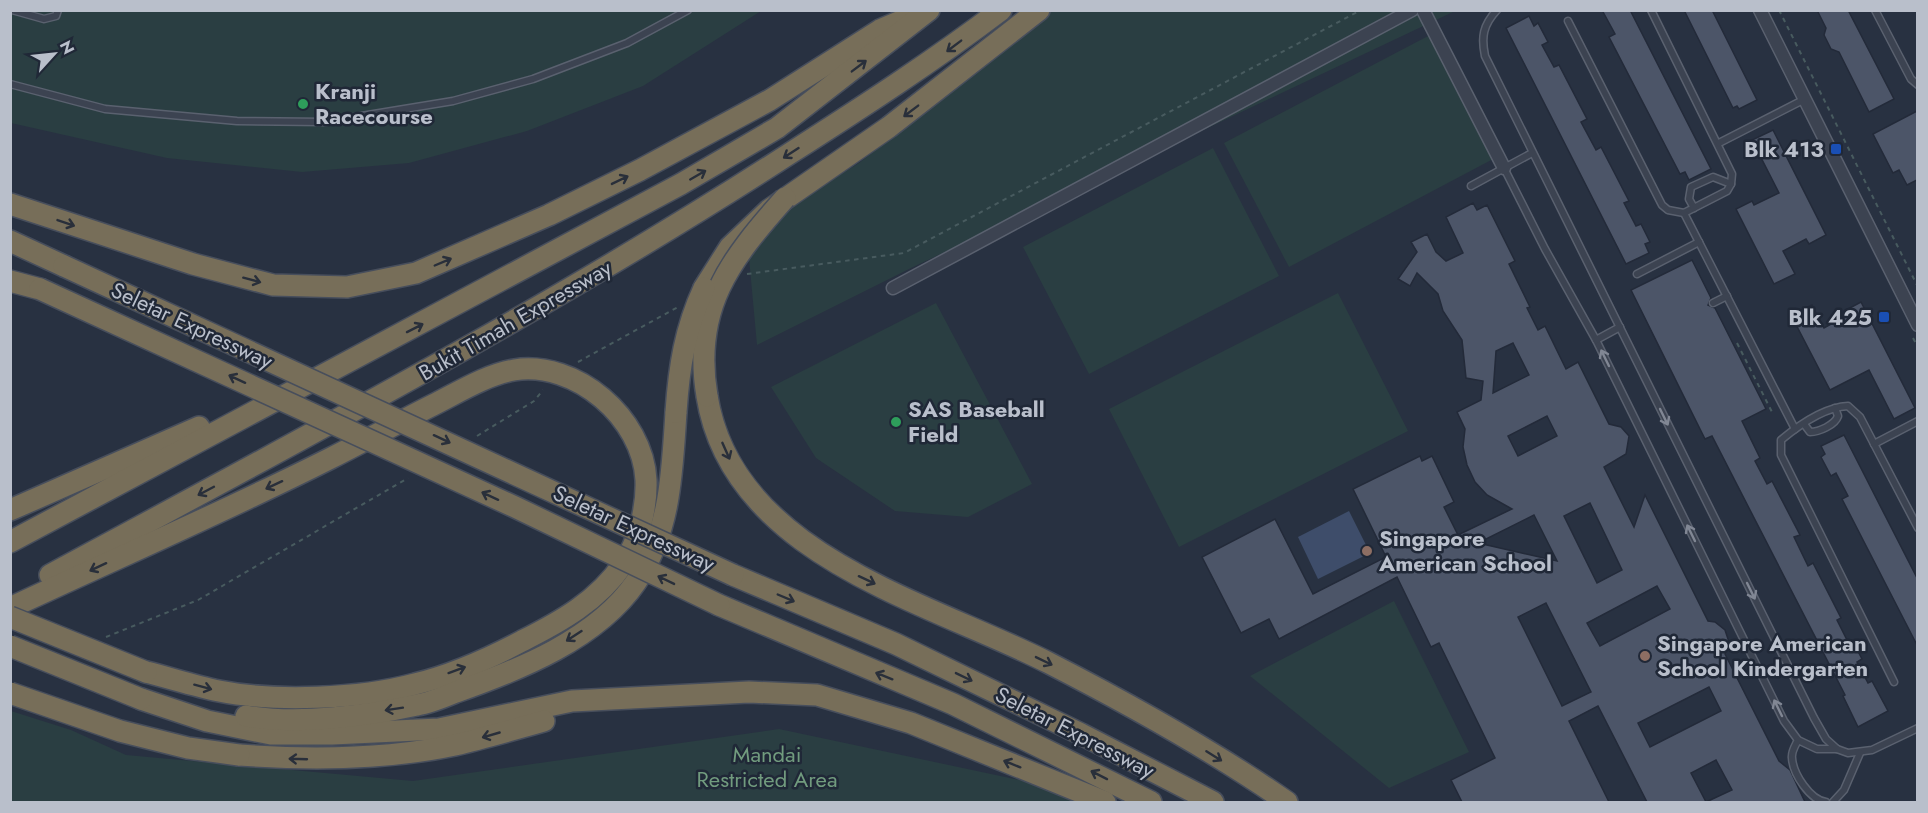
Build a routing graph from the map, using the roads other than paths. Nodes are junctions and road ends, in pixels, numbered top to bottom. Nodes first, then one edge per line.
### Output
1 (12, 10) edge
2 (58, 10) edge
3 (688, 10) edge
4 (927, 10) edge
5 (1001, 10) edge
6 (1040, 10) edge
7 (1412, 10) edge
8 (1423, 10) edge
9 (1497, 10) edge
10 (1651, 10) edge
11 (1760, 10) edge
12 (1875, 10) edge
13 (1568, 21) dead end
14 (10, 84) edge
15 (1917, 85) edge
16 (1803, 100) junction
17 (1719, 143) junction
18 (1532, 153) junction
19 (1504, 168) junction
20 (1731, 184) junction
21 (1471, 186) dead end
22 (785, 198) junction
23 (10, 204) edge
24 (1694, 208) junction
25 (1684, 213) junction
26 (10, 241) edge
27 (1699, 242) junction
28 (10, 252) edge
29 (58, 263) junction
30 (1637, 274) dead end
31 (10, 281) edge
32 (893, 288) dead end
33 (1727, 296) junction
34 (1713, 303) dead end
35 (1917, 325) edge
36 (1620, 327) junction
37 (1596, 340) junction
38 (305, 385) junction
39 (1834, 408) junction
40 (1917, 421) edge
41 (1804, 424) junction
42 (1796, 429) junction
43 (1874, 444) junction
44 (10, 510) edge
45 (1917, 528) edge
46 (10, 542) edge
47 (10, 597) edge
48 (10, 608) edge
49 (10, 617) edge
50 (10, 646) edge
51 (1894, 682) dead end
52 (10, 693) edge
53 (141, 699) junction
54 (606, 699) junction
55 (1917, 728) edge
56 (1798, 740) junction
57 (1837, 749) junction
58 (1860, 753) junction
59 (1105, 802) edge
60 (1151, 802) edge
61 (1213, 802) edge
62 (1287, 802) edge
63 (1826, 802) edge
64 (1833, 802) edge

1 - 2 lane
3 - 14 lane
23 -> 4 highway
38 -> 4 highway, Bukit Timah Expressway
5 -> 47 highway, Bukit Timah Expressway
6 -> 22 highway
7 - 32 street
8 - 19 street
9 - 18 lane
10 - 17 lane
11 - 16 street
12 - 15 lane
13 - 25 lane
16 - 17 lane
16 - 35 street
17 - 20 lane
18 - 19 lane
18 - 36 lane
19 - 21 lane
19 - 37 lane
20 - 24 lane
20 - 24 lane
22 -> 53 highway, bridge
22 -> 62 highway, bridge
24 - 25 lane
25 - 27 lane
26 - 29 highway
27 - 30 lane
27 - 33 lane
28 - 29 highway
29 -> 61 highway, Seletar Expressway, bridge
60 -> 31 highway, bridge
33 - 34 lane
33 - 42 lane
36 - 37 lane
36 -> 57 lane
56 -> 37 lane
38 - 44 highway
38 - 46 highway, Bukit Timah Expressway
39 - 41 lane
39 - 41 lane
39 - 43 lane
40 - 43 lane
41 - 42 lane
42 - 51 lane
43 - 45 lane
49 -> 48 highway, bridge
50 - 53 highway, bridge
54 -> 52 highway, bridge
53 - 54 highway
59 -> 54 highway
55 - 58 lane
56 - 57 lane
56 - 63 lane
57 - 58 lane
58 - 64 lane

